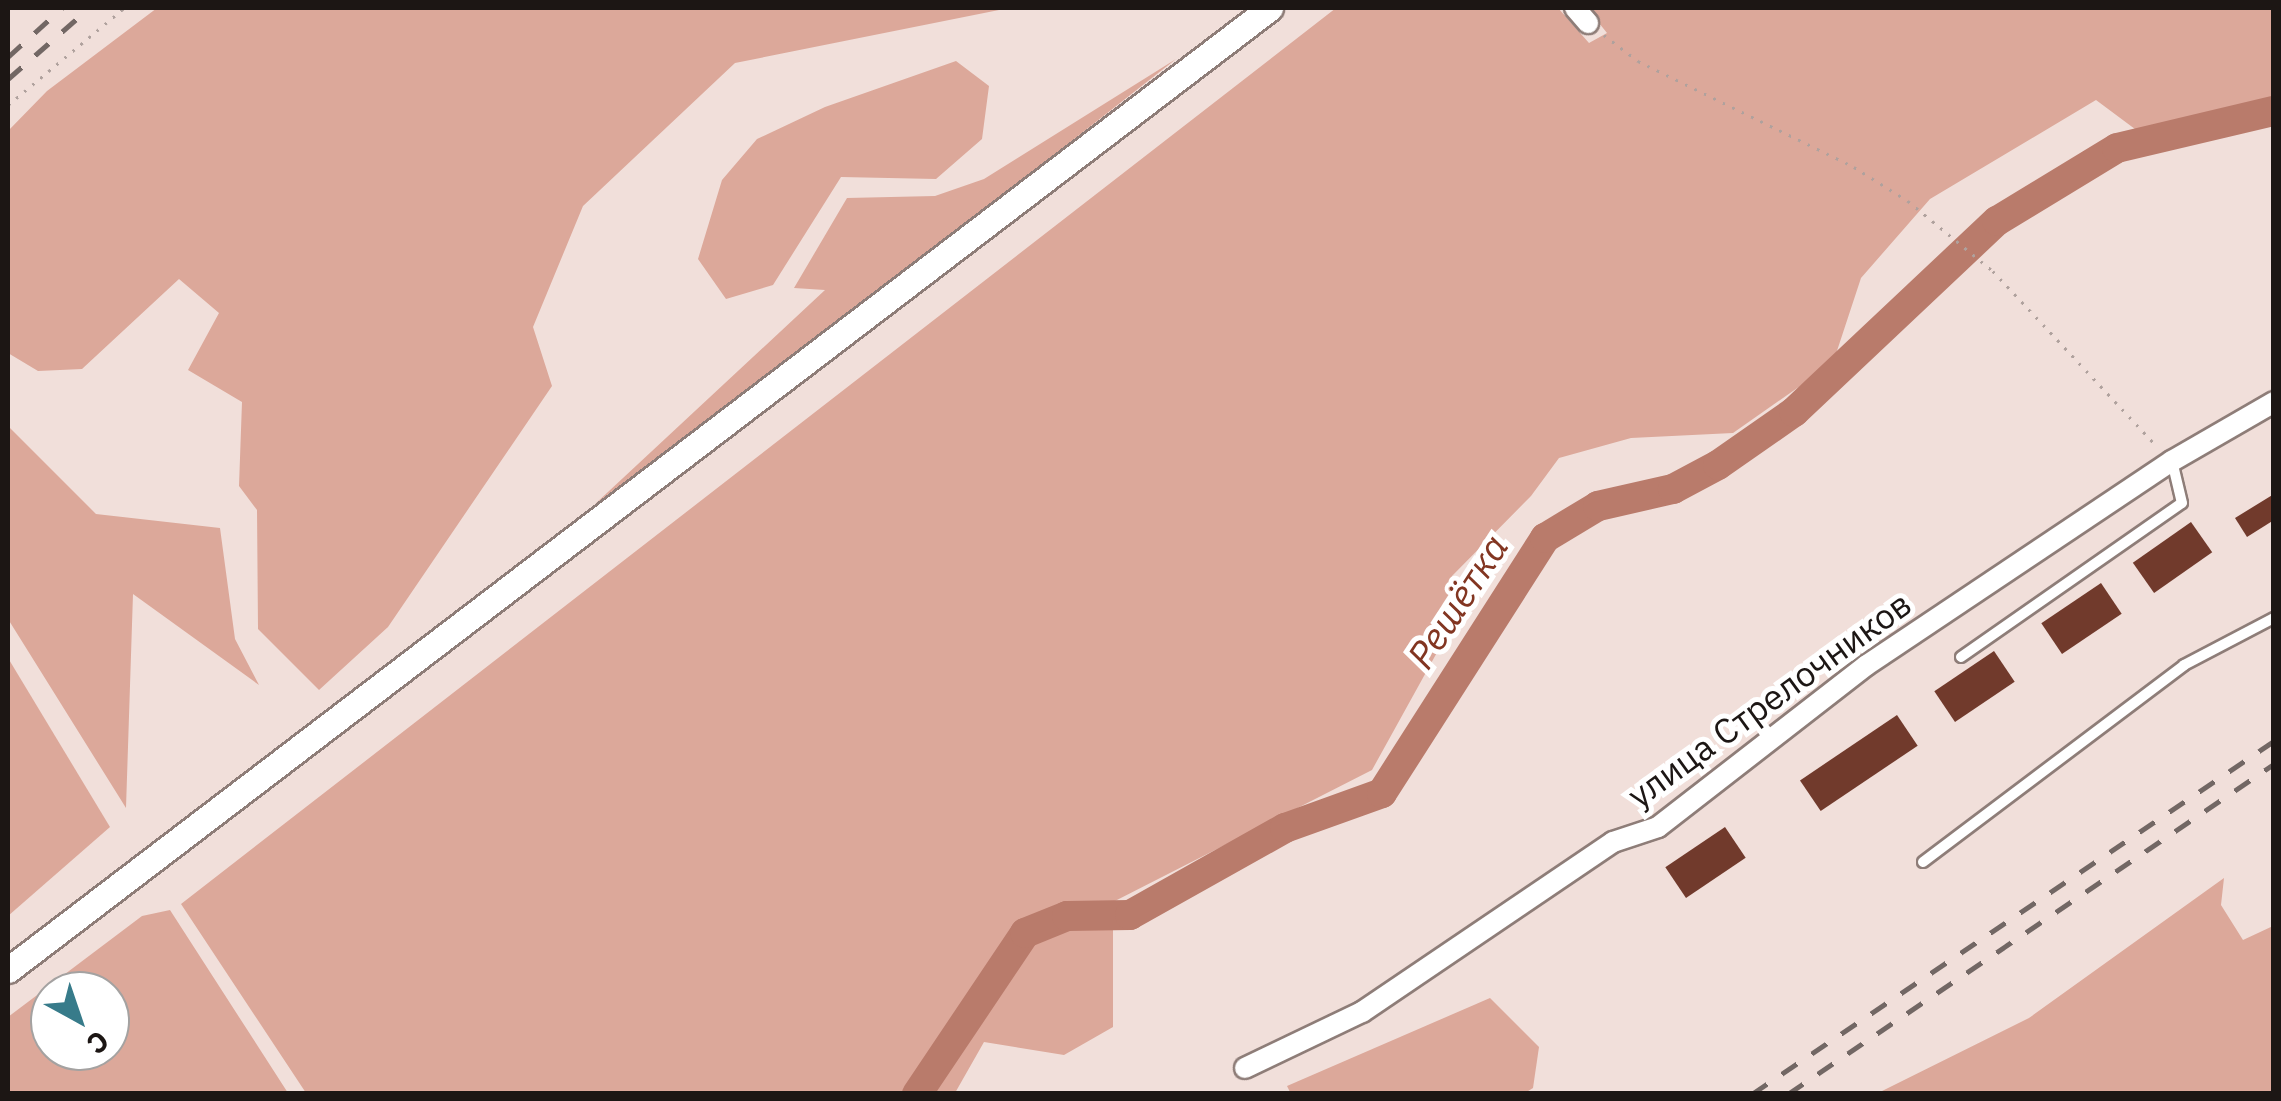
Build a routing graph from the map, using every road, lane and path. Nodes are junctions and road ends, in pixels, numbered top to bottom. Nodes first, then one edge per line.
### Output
1 (124, 8) edge
2 (1270, 8) edge
3 (1582, 15) edge
4 (8, 105) edge
5 (2274, 402) edge
6 (2172, 461) junction
7 (2274, 618) edge
8 (1960, 658) dead end
9 (1923, 862) dead end
10 (8, 970) edge
11 (1246, 1068) dead end

1 - 4 path
2 - 10 street
3 - 6 path
5 - 6 street, улица Стрелочников
6 - 8 lane
6 - 11 street, улица Стрелочников
7 - 9 lane

